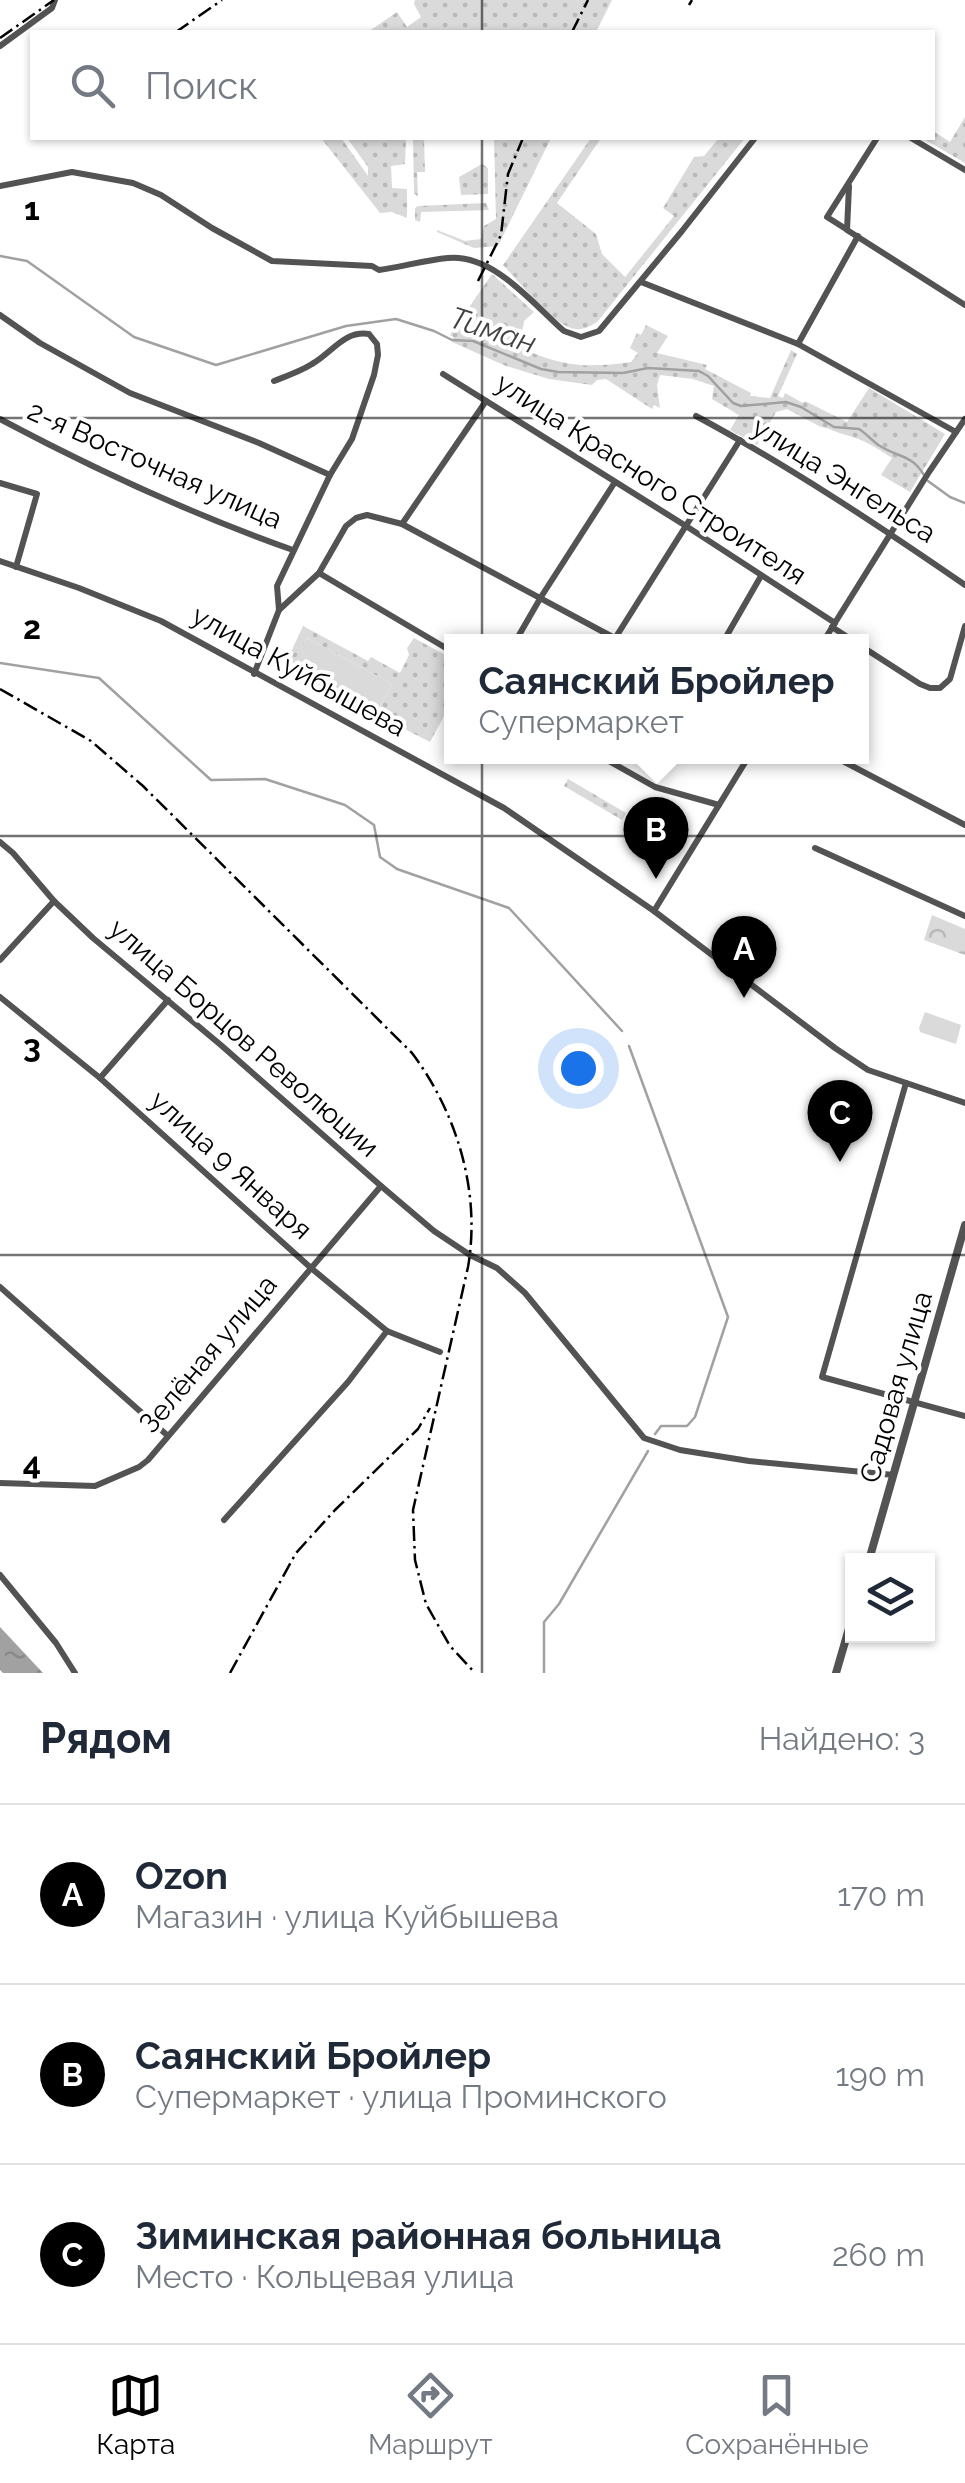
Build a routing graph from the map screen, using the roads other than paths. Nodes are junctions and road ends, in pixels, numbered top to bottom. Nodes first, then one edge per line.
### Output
1 (55, 0) edge
2 (0, 46) edge
3 (753, 140) edge
4 (877, 140) edge
5 (914, 140) edge
6 (965, 170) edge
7 (0, 186) edge
8 (849, 186) junction
9 (847, 230) junction
10 (858, 236) junction
11 (641, 282) junction
12 (965, 305) edge
13 (0, 315) edge
14 (798, 344) junction
15 (443, 374) dead end
16 (274, 381) dead end
17 (486, 400) junction
18 (696, 416) dead end
19 (0, 419) edge
20 (965, 419) edge
21 (956, 432) junction
22 (740, 440) junction
23 (330, 475) junction
24 (615, 482) junction
25 (0, 483) edge
26 (402, 524) junction
27 (686, 526) junction
28 (890, 533) junction
29 (293, 550) junction
30 (0, 562) edge
31 (16, 566) junction
32 (319, 573) junction
33 (761, 576) junction
34 (965, 585) edge
35 (541, 597) junction
36 (279, 610) junction
37 (833, 625) junction
38 (965, 626) edge
39 (520, 634) edge
40 (606, 634) edge
41 (621, 634) edge
42 (728, 634) edge
43 (828, 634) edge
44 (845, 634) edge
45 (444, 647) edge
46 (869, 651) edge
47 (254, 674) junction
48 (614, 764) edge
49 (744, 764) edge
50 (849, 764) edge
51 (718, 806) junction
52 (965, 825) edge
53 (0, 842) edge
54 (815, 848) dead end
55 (54, 901) junction
56 (654, 911) junction
57 (965, 916) edge
58 (0, 960) edge
59 (0, 997) edge
60 (168, 1000) junction
61 (100, 1078) junction
62 (906, 1083) junction
63 (965, 1103) edge
64 (381, 1186) junction
65 (965, 1225) edge
66 (312, 1268) junction
67 (0, 1286) edge
68 (387, 1331) junction
69 (440, 1352) dead end
70 (914, 1404) junction
71 (965, 1416) edge
72 (168, 1436) junction
73 (894, 1475) junction
74 (0, 1483) edge
75 (224, 1520) dead end
76 (872, 1553) edge
77 (0, 1574) edge
78 (845, 1642) edge
79 (75, 1673) edge
80 (836, 1673) edge

1 - 2 street
3 - 11 street
4 - 8 street
5 - 6 street
7 - 11 street
8 - 9 street
8 - 9 street
9 - 10 street
10 - 12 street
10 - 14 street
11 - 14 street
13 - 23 street
14 - 21 street
15 - 17 street, улица Красного Строителя
16 - 23 street
17 - 24 street, улица Красного Строителя
17 - 26 street
18 - 22 street, улица Энгельса
19 - 29 street, 2-я Восточная улица
20 - 21 street
21 - 28 street
22 - 27 street
22 - 28 street, улица Энгельса
23 - 29 street
24 - 27 street, улица Красного Строителя
24 - 35 street
25 - 31 street
26 - 32 street
26 - 35 street
27 - 33 street, улица Красного Строителя
27 - 41 street
28 - 34 street, улица Энгельса
28 - 37 street
29 - 36 street
30 - 31 street, улица Куйбышева
31 - 47 street, улица Куйбышева
32 - 36 street
32 - 45 street
33 - 37 street, улица Красного Строителя
33 - 42 street
35 - 39 street
35 - 40 street
36 - 47 street
37 - 43 street
37 - 44 street, улица Красного Строителя
38 - 46 street, улица Красного Строителя
47 - 56 street, улица Куйбышева
48 - 51 street
49 - 51 street
50 - 52 street
51 - 56 street
53 - 55 street, улица Борцов Революции
54 - 57 street
55 - 58 street
55 - 60 street, улица Борцов Революции
56 - 62 street, улица Куйбышева
59 - 61 street, улица 9 Января
60 - 61 street
60 - 64 street, улица Борцов Революции
61 - 66 street, улица 9 Января
62 - 63 street, улица Куйбышева
62 - 70 street
64 - 66 street, Зелёная улица
64 - 73 street, улица Борцов Революции
65 - 70 street, Садовая улица
66 - 68 street, улица 9 Января
66 - 72 street, Зелёная улица
67 - 72 street
68 - 69 street, улица 9 Января
68 - 75 street
70 - 71 street
70 - 73 street, Садовая улица
72 - 74 street, Зелёная улица
73 - 76 street, Садовая улица
77 - 79 street
78 - 80 street

